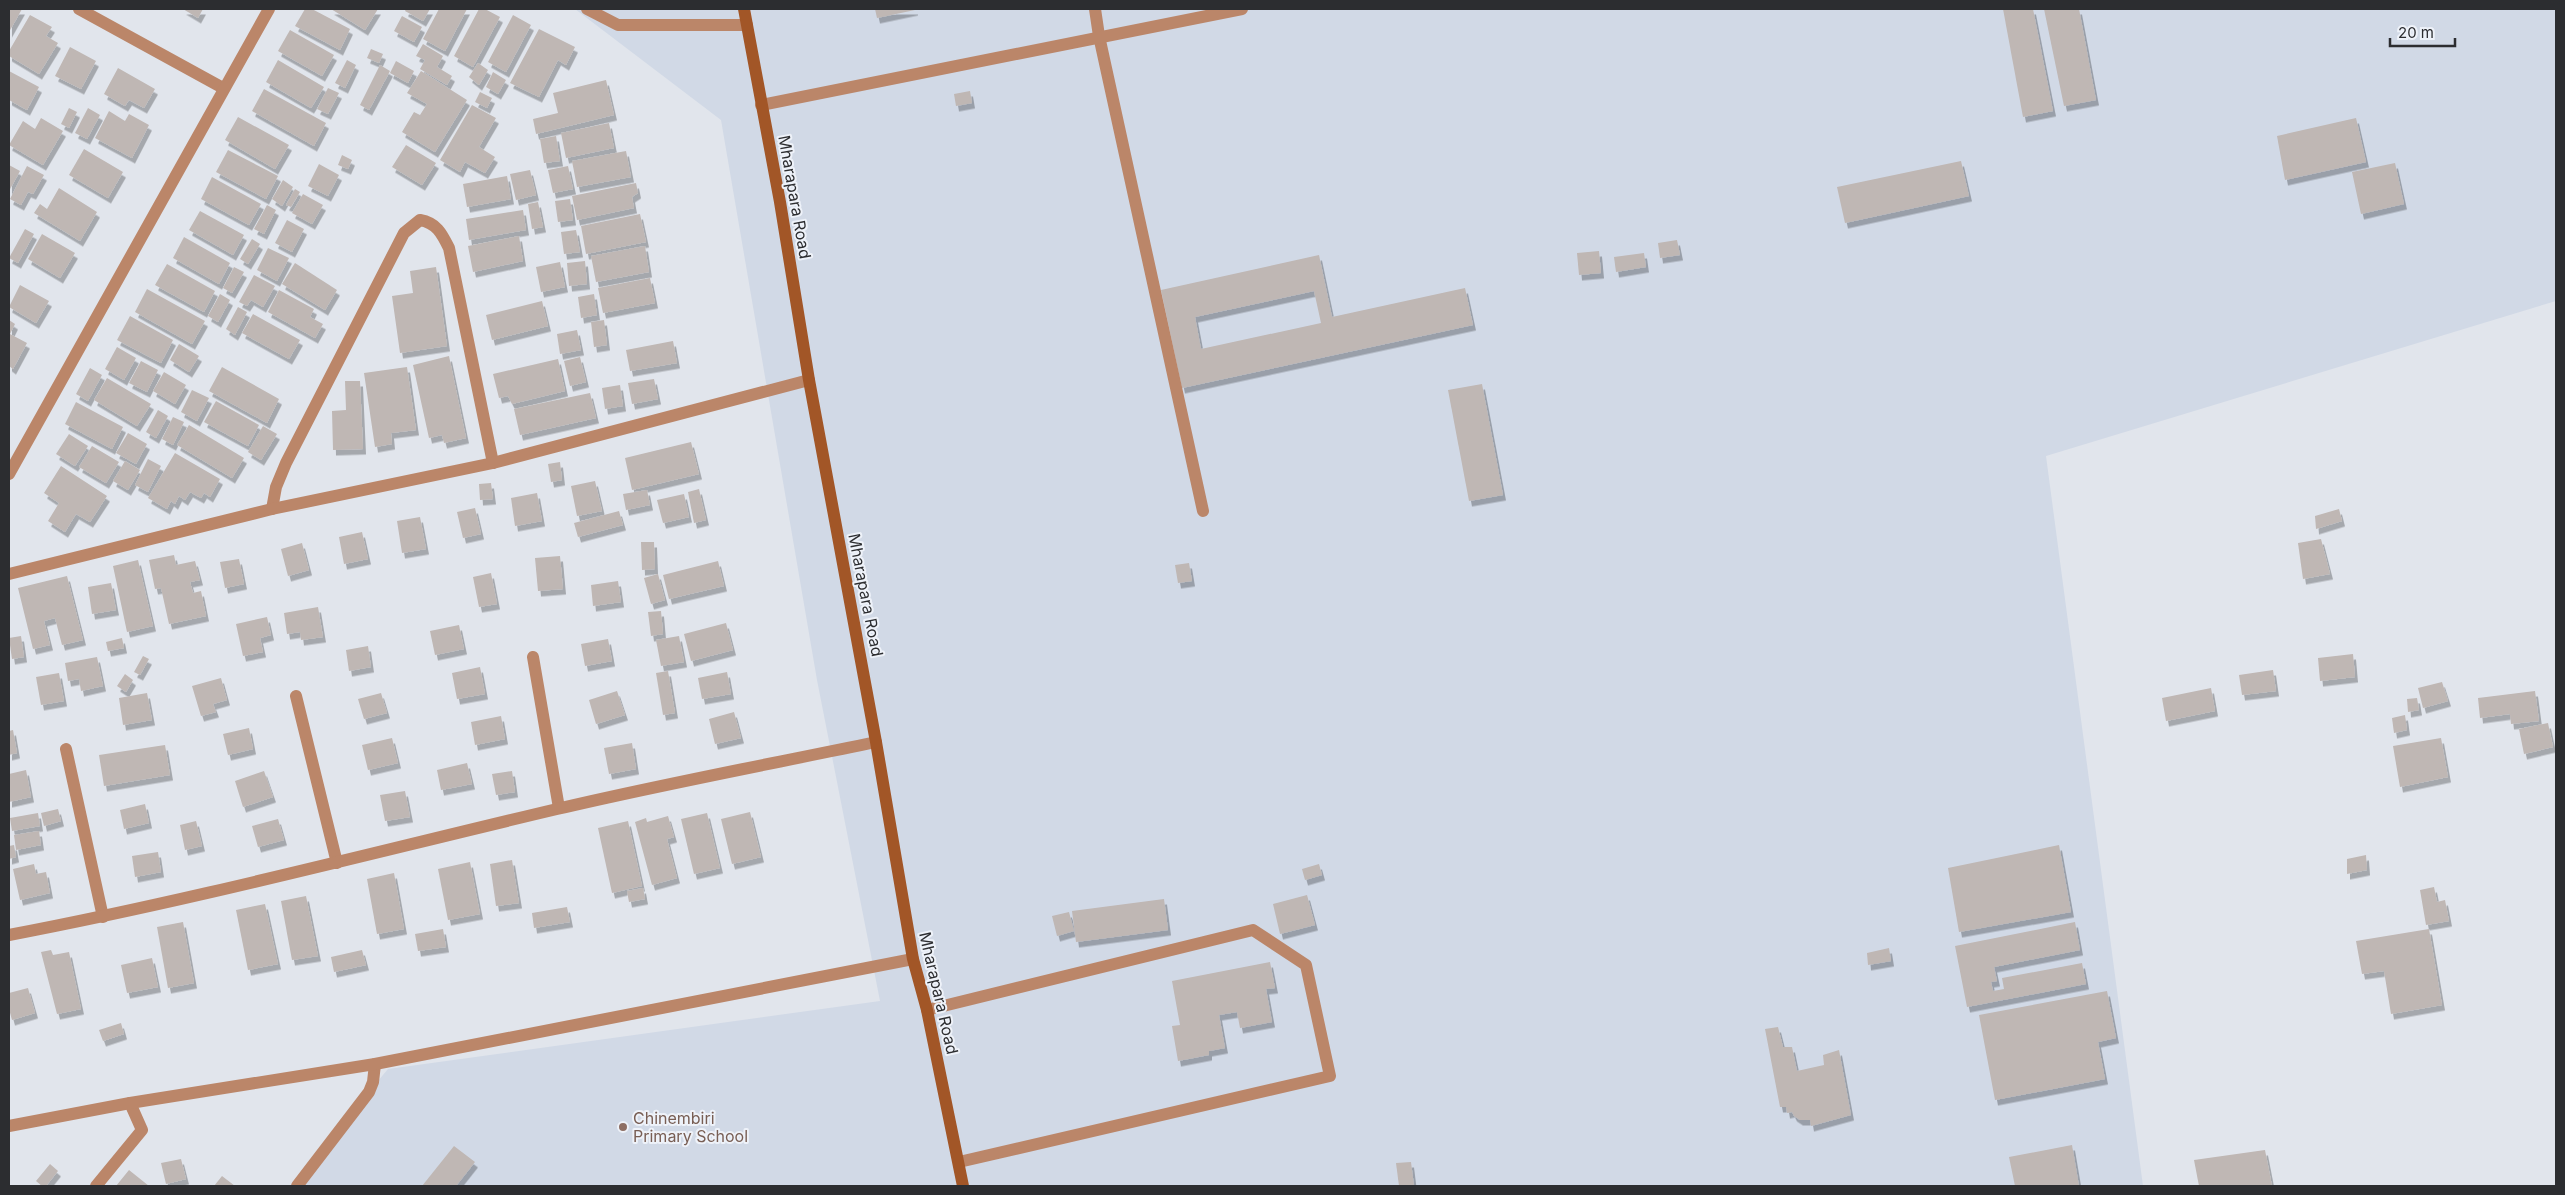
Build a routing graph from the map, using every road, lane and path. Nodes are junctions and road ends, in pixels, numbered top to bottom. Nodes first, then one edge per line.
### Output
1 (79, 9) edge
2 (269, 9) edge
3 (587, 9) edge
4 (744, 9) edge
5 (1095, 9) edge
6 (1242, 9) edge
7 (747, 24) junction
8 (1099, 36) junction
9 (223, 88) junction
10 (762, 105) junction
11 (809, 380) junction
12 (493, 462) junction
13 (9, 474) edge
14 (272, 510) junction
15 (1203, 511) dead end
16 (9, 574) edge
17 (533, 657) dead end
18 (296, 696) dead end
19 (876, 742) junction
20 (66, 750) dead end
21 (559, 808) junction
22 (337, 863) junction
23 (103, 917) junction
24 (9, 935) edge
25 (913, 959) junction
26 (927, 1010) junction
27 (375, 1064) junction
28 (130, 1103) junction
29 (9, 1126) edge
30 (958, 1162) junction
31 (96, 1186) edge
32 (297, 1186) edge
33 (963, 1186) edge

1 - 9 street
2 - 9 street
3 - 7 street
4 - 7 main road, Mharapara Road
5 - 8 street
6 - 8 street
7 - 10 main road, Mharapara Road
8 - 10 street
8 - 15 street
9 - 13 street
10 - 11 main road, Mharapara Road
11 - 12 street
11 - 19 main road, Mharapara Road
12 - 14 street
12 - 14 street
14 - 16 street
17 - 21 street
18 - 22 street
19 - 21 street
19 - 25 main road, Mharapara Road
20 - 23 street
21 - 22 street
22 - 23 street
23 - 24 street
25 - 26 main road, Mharapara Road
25 - 27 street
26 - 30 main road, Mharapara Road
26 - 30 street
27 - 28 street
27 - 32 street
28 - 29 street
28 - 31 street
30 - 33 main road, Mharapara Road

